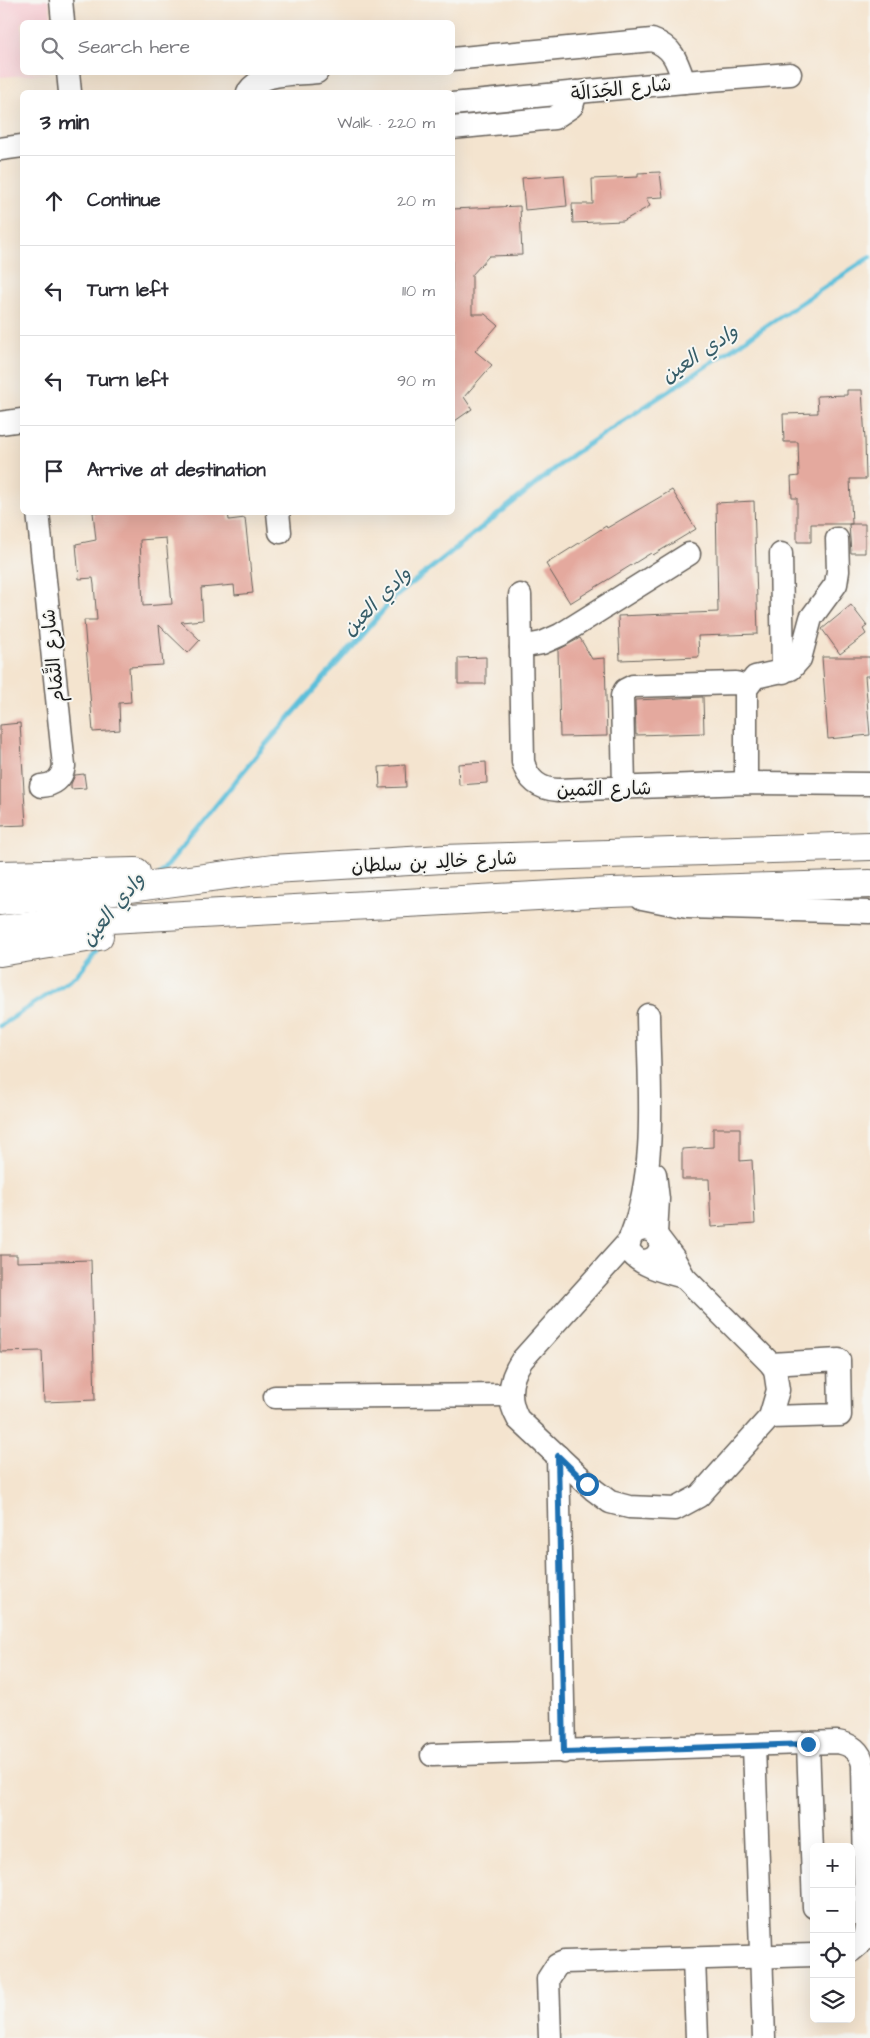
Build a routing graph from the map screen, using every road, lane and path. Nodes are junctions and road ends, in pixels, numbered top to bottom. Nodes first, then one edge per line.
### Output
1 (61, 0) edge
2 (63, 20) edge
3 (455, 59) edge
4 (790, 74) dead end
5 (68, 75) edge
6 (288, 75) edge
7 (684, 82) junction
8 (70, 90) edge
9 (250, 90) edge
10 (576, 92) junction
11 (455, 104) edge
12 (455, 128) edge
13 (20, 146) edge
14 (0, 149) edge
15 (20, 420) edge
16 (0, 423) edge
17 (38, 515) edge
18 (837, 539) dead end
19 (689, 554) dead end
20 (781, 554) dead end
21 (520, 595) dead end
22 (521, 647) junction
23 (783, 672) junction
24 (747, 686) junction
25 (746, 783) junction
26 (870, 784) edge
27 (41, 786) dead end
28 (624, 787) junction
29 (870, 846) edge
30 (273, 870) junction
31 (0, 875) edge
32 (870, 884) edge
33 (611, 892) junction
34 (0, 901) edge
35 (274, 910) junction
36 (870, 912) edge
37 (0, 930) edge
38 (0, 952) edge
39 (648, 1015) dead end
40 (649, 1149) junction
41 (658, 1236) junction
42 (635, 1250) junction
43 (684, 1277) junction
44 (771, 1364) junction
45 (510, 1396) junction
46 (275, 1397) dead end
47 (770, 1417) junction
48 (558, 1456) junction
49 (808, 1744) junction
50 (754, 1746) junction
51 (564, 1752) junction
52 (432, 1755) dead end
53 (813, 1888) edge
54 (855, 1949) edge
55 (810, 1955) edge
56 (762, 1957) junction
57 (694, 1959) junction
58 (550, 2038) edge
59 (696, 2038) edge
60 (764, 2038) edge

1 - 2 street
3 - 7 street
4 - 7 street, شارع الجَدَالَة
5 - 8 street
6 - 9 street
7 - 10 street, شارع الجَدَالَة
10 - 11 street, شارع الجَدَالَة
10 - 12 street
13 - 14 street
15 - 16 street
17 - 27 street, شارع التَّمَام
18 - 23 street
19 - 22 street
20 - 23 street
21 - 22 street, شارع الثمين
22 - 28 street, شارع الثمين
23 - 24 street
24 - 25 street
24 - 28 street
25 - 26 street, شارع الثمين
25 - 28 street, شارع الثمين
29 - 30 main road, شارع خالِد بن سلطان
30 - 31 main road
30 - 34 main road, شارع خالِد بن سلطان
32 - 33 main road
33 - 35 main road
33 - 36 street
35 - 37 main road
35 - 38 main road
39 - 40 street
40 - 41 street
40 - 42 street
41 - 42 street
41 - 43 street
42 - 43 street
42 - 45 street
43 - 44 street
44 - 47 street
44 - 47 street
45 - 46 street
45 - 48 street
47 - 48 street
48 - 51 street
49 - 50 street
49 - 53 street
49 - 54 street
50 - 51 street
50 - 56 street
51 - 52 street
55 - 56 street
56 - 57 street
56 - 60 street
57 - 58 street
57 - 59 street

